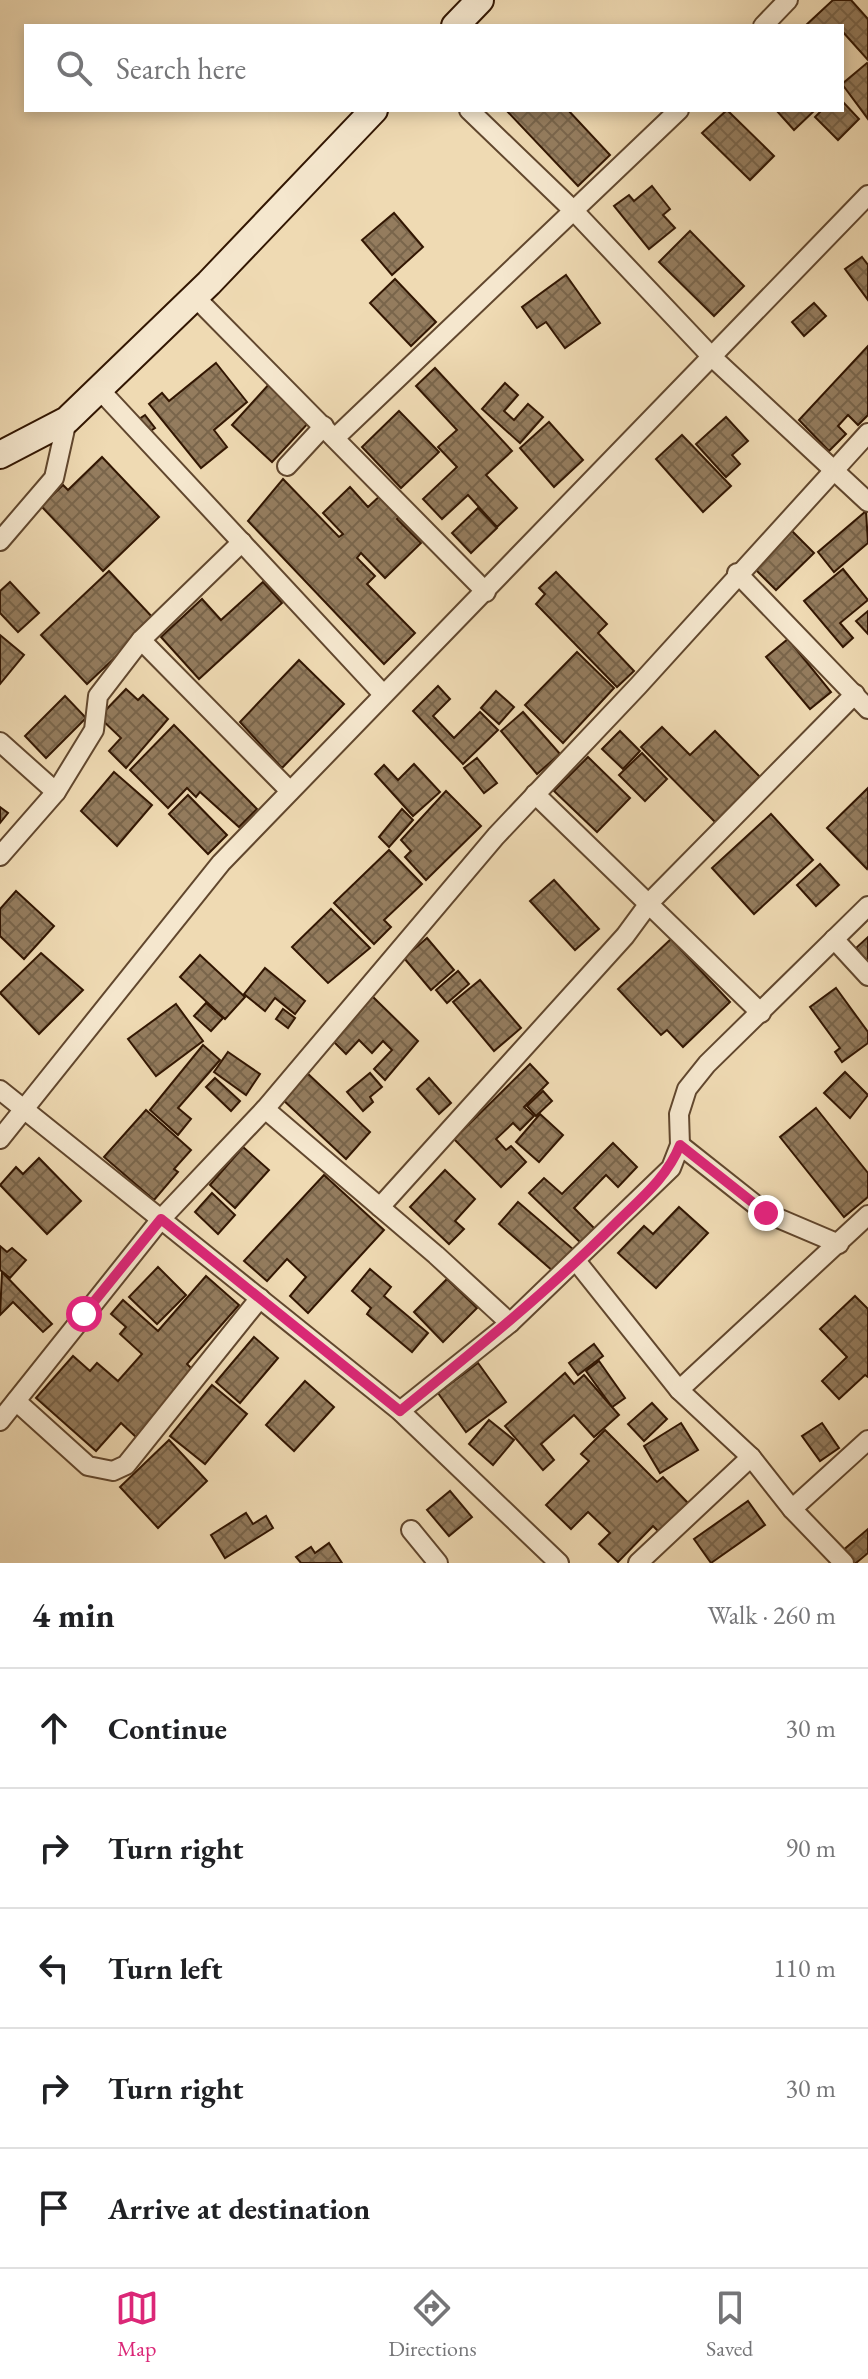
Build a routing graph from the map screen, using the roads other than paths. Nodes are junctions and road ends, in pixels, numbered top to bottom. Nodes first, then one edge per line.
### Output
1 (480, 0) edge
2 (788, 0) edge
3 (457, 24) edge
4 (765, 24) edge
5 (372, 112) edge
6 (471, 112) edge
7 (677, 112) edge
8 (868, 195) edge
9 (574, 211) junction
10 (194, 296) junction
11 (712, 357) junction
12 (99, 389) junction
13 (67, 420) junction
14 (330, 432) junction
15 (868, 433) edge
16 (0, 455) edge
17 (287, 466) dead end
18 (834, 469) junction
19 (868, 502) edge
20 (0, 541) edge
21 (242, 542) junction
22 (737, 573) junction
23 (486, 592) junction
24 (141, 640) junction
25 (382, 693) junction
26 (855, 694) junction
27 (868, 709) edge
28 (0, 742) edge
29 (290, 791) junction
30 (56, 792) junction
31 (535, 794) junction
32 (0, 856) edge
33 (650, 902) junction
34 (868, 906) edge
35 (834, 939) junction
36 (868, 976) edge
37 (761, 1013) junction
38 (0, 1090) edge
39 (23, 1109) junction
40 (265, 1109) junction
41 (0, 1139) edge
42 (680, 1145) junction
43 (380, 1207) junction
44 (868, 1215) edge
45 (161, 1219) junction
46 (839, 1244) junction
47 (577, 1262) junction
48 (260, 1298) junction
49 (510, 1323) junction
50 (679, 1390) junction
51 (16, 1401) junction
52 (400, 1411) junction
53 (0, 1421) edge
54 (868, 1440) edge
55 (751, 1457) junction
56 (792, 1509) junction
57 (411, 1530) dead end
58 (438, 1563) edge
59 (559, 1563) edge
60 (638, 1563) edge
61 (844, 1563) edge

1 - 3 street
2 - 4 street
5 - 10 street
6 - 9 street
7 - 9 street
8 - 11 street
9 - 11 street
9 - 14 street
10 - 12 street
10 - 14 street
11 - 18 street
11 - 23 street
12 - 13 street
12 - 21 street
13 - 16 street
13 - 20 street
14 - 17 street
14 - 23 street
15 - 18 street
18 - 19 street
18 - 22 street
21 - 24 street
21 - 25 street
22 - 26 street
22 - 31 street
23 - 25 street
24 - 29 street
24 - 30 street
25 - 29 street
26 - 27 street
26 - 33 street
28 - 30 street
29 - 39 street
30 - 32 street
31 - 33 street
31 - 40 street
33 - 37 street
33 - 43 street
34 - 35 street
35 - 36 street
35 - 37 street
37 - 42 street
38 - 39 street
39 - 41 street
39 - 45 street
40 - 43 street
40 - 45 street
42 - 46 street
42 - 47 street
43 - 49 street
44 - 46 street
45 - 48 street
45 - 51 street
46 - 50 street
47 - 49 street
47 - 50 street
48 - 51 street
48 - 52 street
49 - 52 street
50 - 55 street
51 - 53 street
52 - 59 street
54 - 56 street
55 - 56 street
55 - 60 street
56 - 61 street
57 - 58 street

